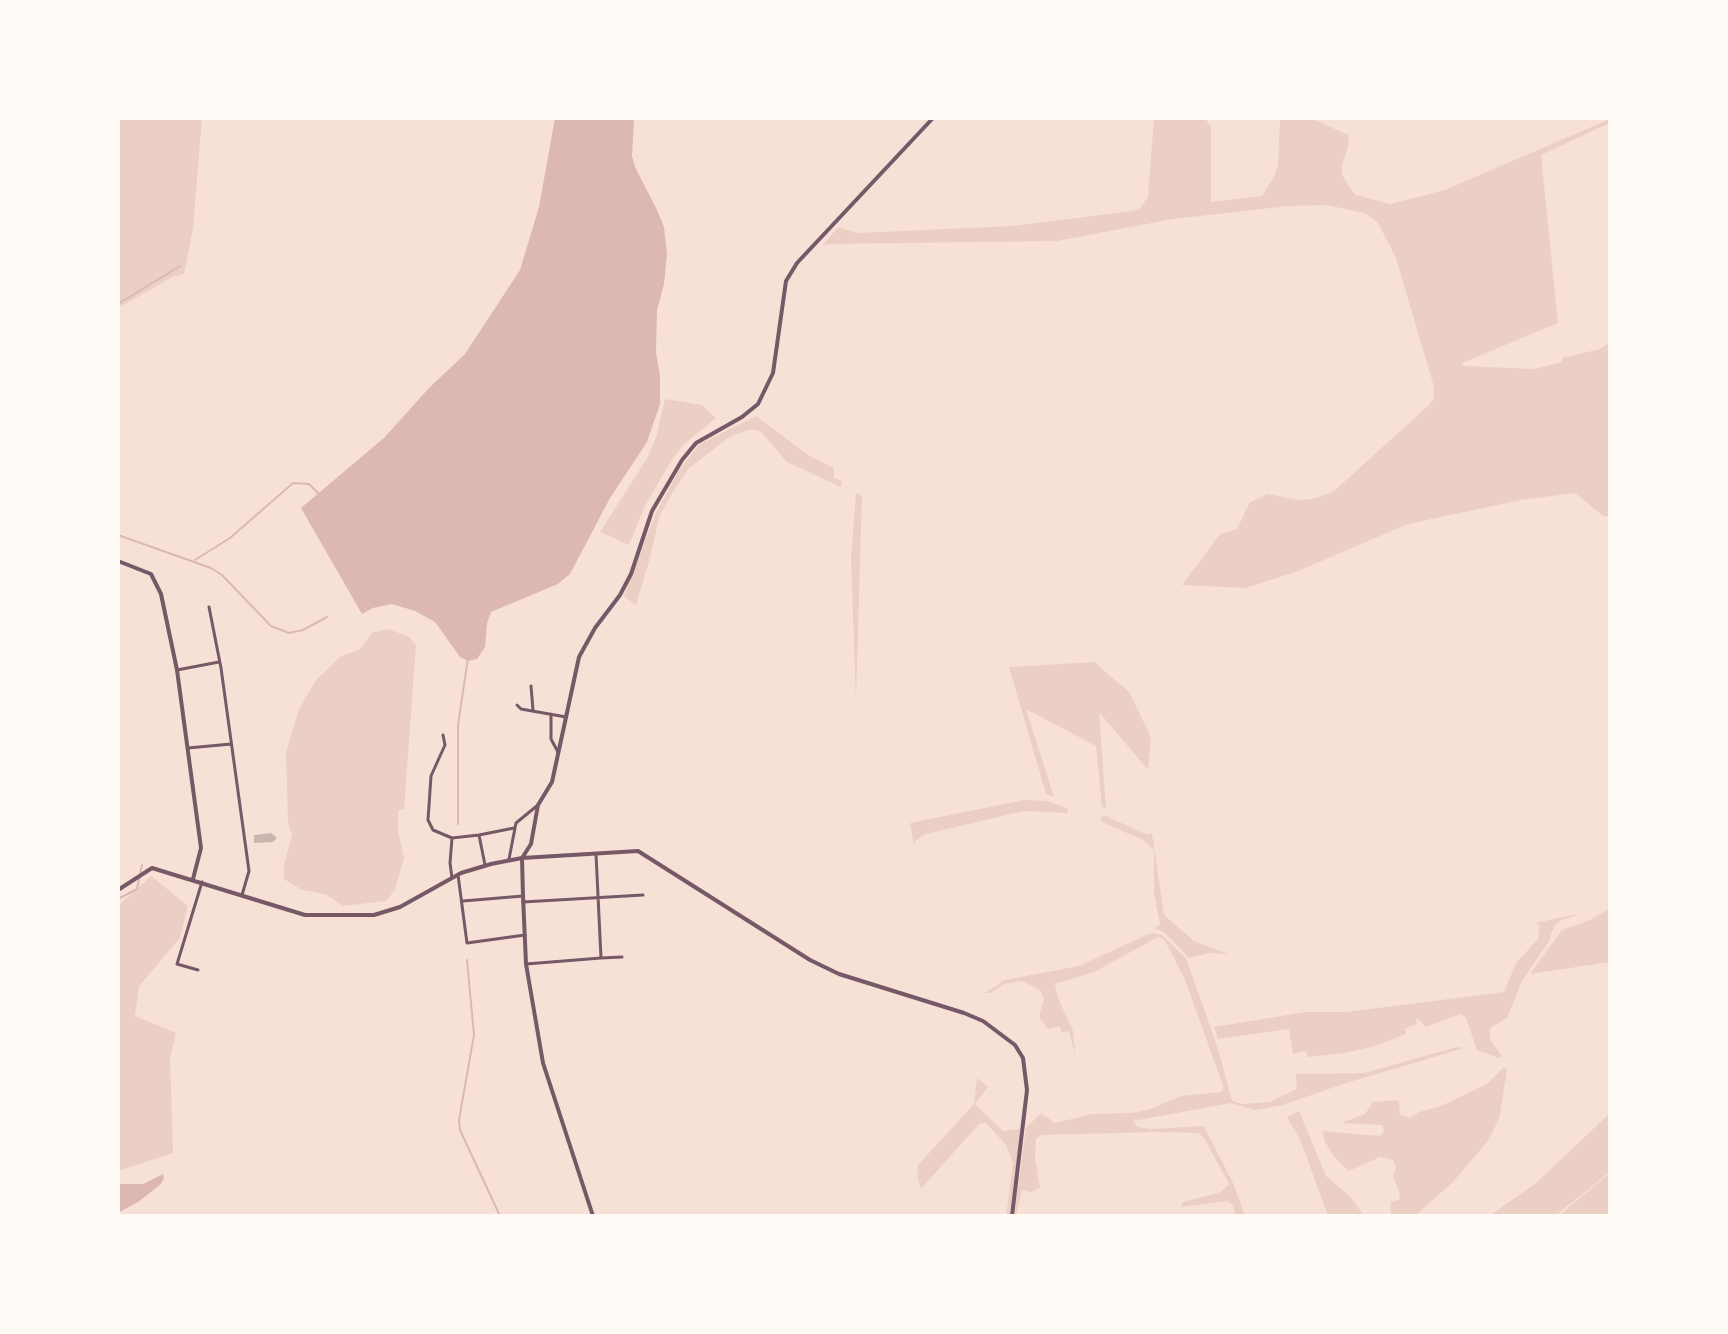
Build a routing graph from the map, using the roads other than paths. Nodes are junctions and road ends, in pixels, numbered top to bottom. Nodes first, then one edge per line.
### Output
1 (933, 118) edge
2 (118, 561) edge
3 (209, 607) dead end
4 (219, 662) junction
5 (177, 670) junction
6 (531, 686) dead end
7 (517, 705) dead end
8 (533, 711) junction
9 (551, 714) junction
10 (566, 717) junction
11 (443, 735) dead end
12 (231, 744) junction
13 (188, 748) junction
14 (558, 753) junction
15 (538, 805) junction
16 (514, 828) junction
17 (479, 835) junction
18 (452, 838) junction
19 (596, 854) junction
20 (522, 858) junction
21 (509, 859) junction
22 (485, 865) junction
23 (458, 875) junction
24 (193, 879) junction
25 (452, 879) junction
26 (202, 882) junction
27 (118, 890) edge
28 (242, 895) junction
29 (643, 895) dead end
30 (599, 898) junction
31 (523, 899) junction
32 (463, 901) junction
33 (525, 935) junction
34 (622, 957) dead end
35 (601, 958) junction
36 (526, 964) junction
37 (198, 970) dead end
38 (593, 1216) edge
39 (1012, 1216) edge

1 - 10 street
2 - 5 street
3 - 4 street
4 - 5 street
4 - 12 street
5 - 13 street
6 - 8 street
7 - 8 street
8 - 9 street
9 - 10 street
9 - 14 street
10 - 14 street
11 - 18 street
12 - 13 street
12 - 28 street
13 - 24 street
14 - 15 street
15 - 16 street
15 - 20 street
16 - 17 street
16 - 21 street
17 - 18 street
17 - 22 street
18 - 25 street
19 - 20 street
19 - 30 street
19 - 39 street
20 - 21 street
20 - 31 street
21 - 22 street
22 - 23 street
23 - 25 street
23 - 32 street
24 - 26 street
24 - 27 street
25 - 28 street
26 - 28 street
26 - 37 street
29 - 30 street
30 - 31 street
30 - 35 street
31 - 32 street
31 - 33 street
32 - 33 street
33 - 36 street
34 - 35 street
35 - 36 street
36 - 38 street

